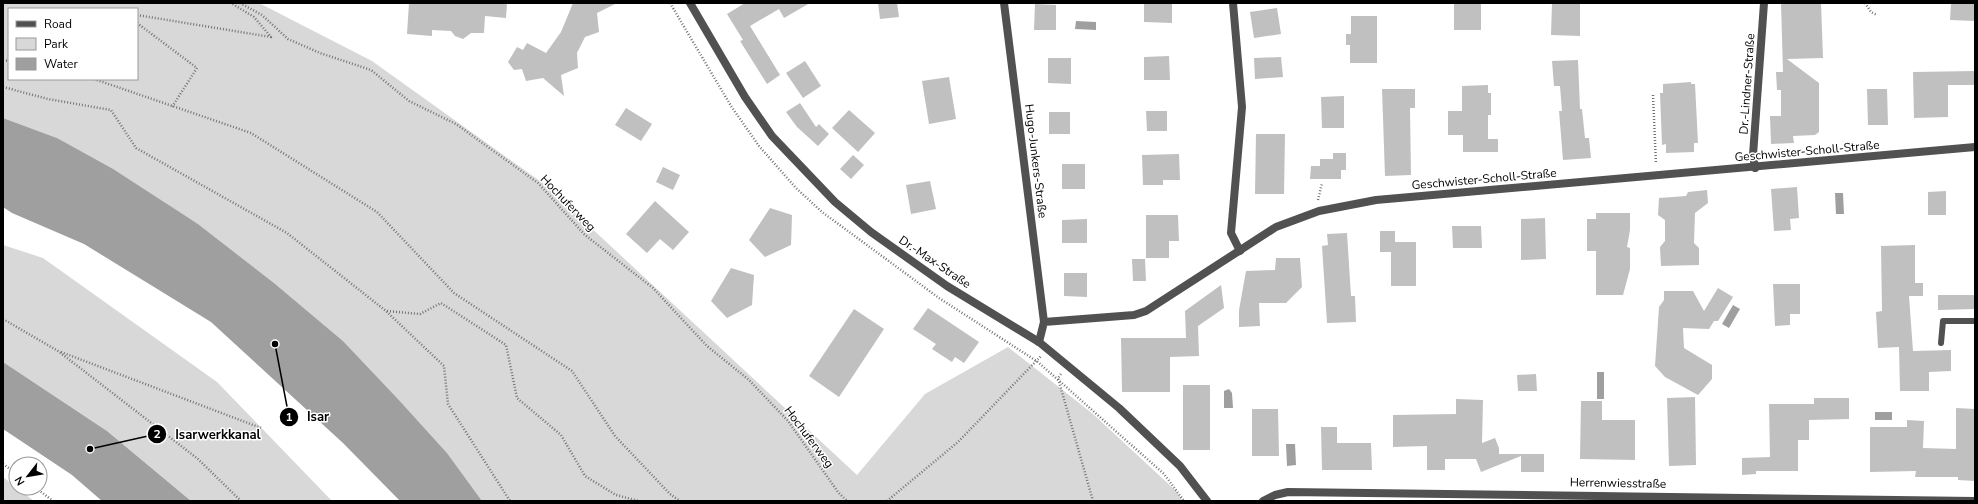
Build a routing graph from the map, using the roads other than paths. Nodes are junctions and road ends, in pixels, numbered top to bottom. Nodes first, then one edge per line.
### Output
1 (690, 3) edge
2 (1004, 3) edge
3 (1233, 3) edge
4 (1764, 3) edge
5 (1975, 147) edge
6 (1755, 168) junction
7 (1240, 251) junction
8 (1975, 321) edge
9 (1044, 322) junction
10 (1039, 342) junction
11 (1941, 343) dead end
12 (1207, 501) edge
13 (1263, 501) edge
14 (1975, 501) edge

1 - 10 street, Dr.-Max-Straße
2 - 9 street, Hugo-Junkers-Straße
3 - 7 street
4 - 6 street, Dr.-Lindner-Straße
5 - 6 street, Geschwister-Scholl-Straße
6 - 7 street, Geschwister-Scholl-Straße
7 - 9 street, Geschwister-Scholl-Straße
8 - 11 lane
9 - 10 street
10 - 12 street, Dr.-Max-Straße
13 - 14 street, Herrenwiesstraße

